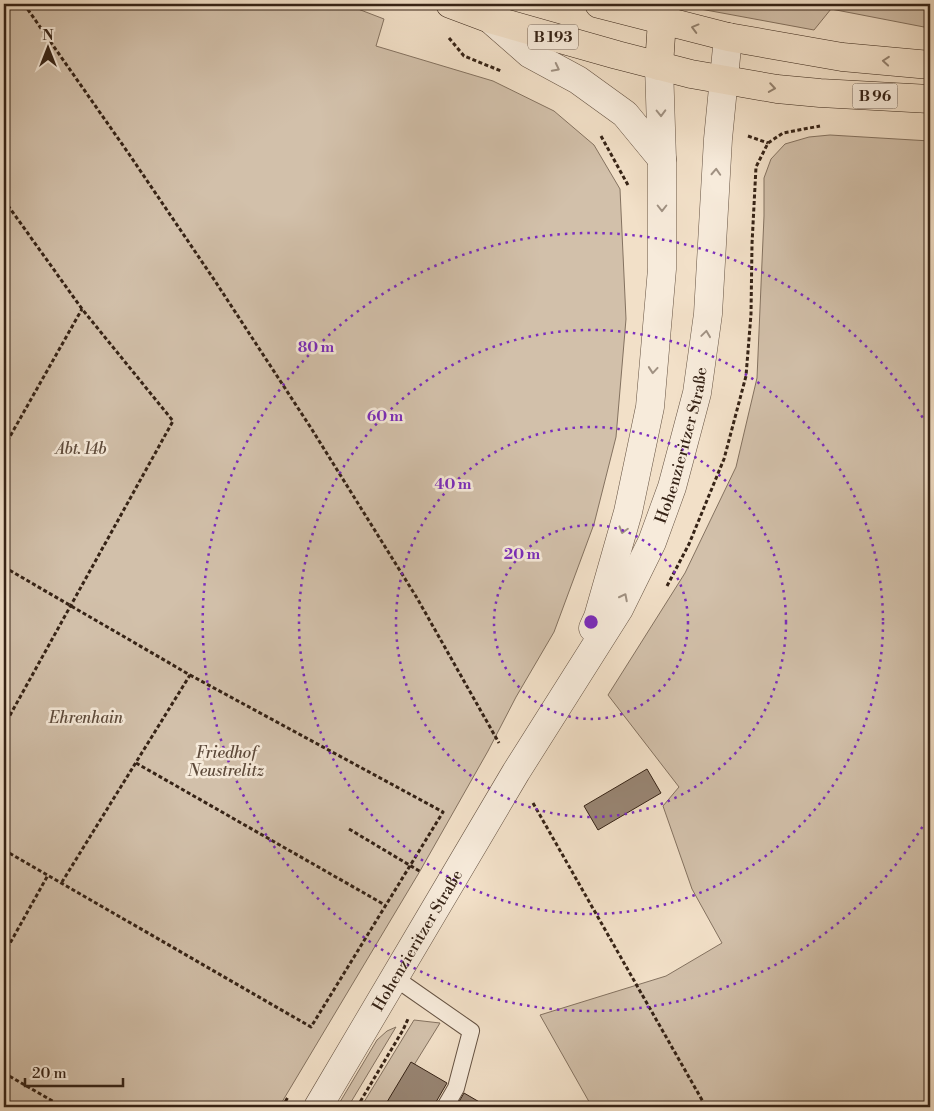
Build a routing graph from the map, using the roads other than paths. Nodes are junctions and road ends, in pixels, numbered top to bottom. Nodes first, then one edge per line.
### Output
1 (450, 4) edge
2 (599, 4) edge
3 (664, 12) edge
4 (490, 18) junction
5 (728, 37) junction
6 (930, 65) edge
7 (659, 66) junction
8 (724, 80) junction
9 (930, 99) edge
10 (662, 159) junction
11 (516, 772) junction
12 (395, 978) junction
13 (318, 1107) edge
14 (445, 1107) edge

1 - 4 main road, B 193
2 - 3 main road
5 -> 3 main road, B 96
3 - 7 main road
4 - 7 main road, B 193
4 -> 10 street
6 -> 5 main road, B 96
5 - 8 street, Hohenzieritzer Straße
7 - 8 main road, B 96
7 -> 10 street, Hohenzieritzer Straße
8 -> 9 main road, B 96
11 -> 8 street, Hohenzieritzer Straße
10 -> 11 street, Hohenzieritzer Straße
11 - 12 street, Hohenzieritzer Straße
12 - 13 street, Hohenzieritzer Straße
12 - 14 lane

